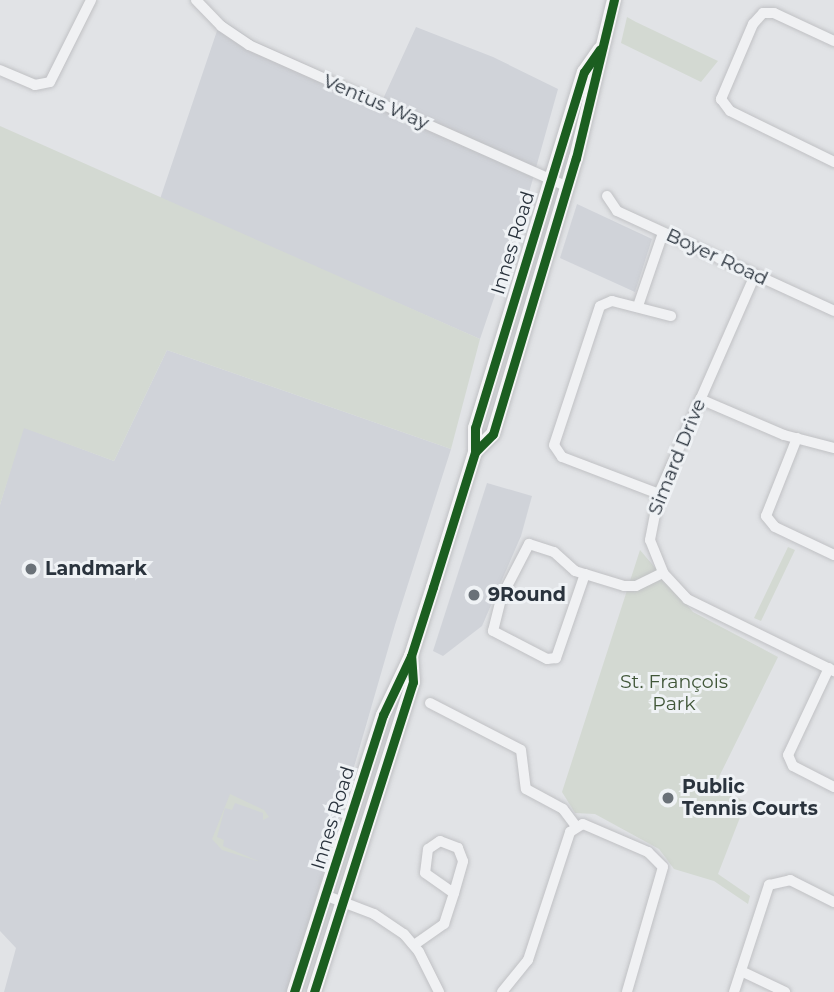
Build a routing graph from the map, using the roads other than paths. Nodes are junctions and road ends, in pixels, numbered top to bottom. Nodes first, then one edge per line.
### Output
1 (91, 0) edge
2 (195, 0) edge
3 (614, 0) edge
4 (834, 41) edge
5 (600, 48) junction
6 (0, 70) edge
7 (834, 162) edge
8 (552, 178) junction
9 (568, 187) junction
10 (607, 196) dead end
11 (663, 233) junction
12 (755, 275) junction
13 (638, 306) junction
14 (834, 312) edge
15 (671, 316) dead end
16 (700, 399) junction
17 (797, 438) junction
18 (834, 449) edge
19 (475, 452) junction
20 (659, 494) junction
21 (834, 555) edge
22 (663, 573) junction
23 (585, 574) junction
24 (411, 656) junction
25 (831, 670) edge
26 (430, 703) dead end
27 (834, 787) edge
28 (576, 827) junction
29 (454, 893) junction
30 (327, 896) junction
31 (343, 902) junction
32 (834, 902) edge
33 (414, 945) junction
34 (741, 971) junction
35 (294, 992) edge
36 (314, 992) edge
37 (439, 992) edge
38 (502, 992) edge
39 (627, 992) edge
40 (734, 992) edge
41 (785, 992) edge

1 - 6 street
2 - 8 street, Ventus Way
3 - 5 main road, Innes Road
4 - 7 street
5 - 8 main road, Innes Road
5 - 9 main road, Innes Road
8 - 9 street, Ventus Way
8 - 19 main road, Innes Road
9 - 19 main road, Innes Road
10 - 11 street, Boyer Road
11 - 12 street, Boyer Road
11 - 13 street
12 - 14 street, Boyer Road
12 - 16 street, Simard Drive
13 - 15 street
13 - 20 street
16 - 17 street
16 - 20 street, Simard Drive
17 - 18 street
17 - 21 street
19 - 24 main road, Innes Road
20 - 22 street, Simard Drive
22 - 23 street
22 - 25 street, Simard Drive
23 - 23 street
24 - 30 main road, Innes Road
24 - 31 main road, Innes Road
25 - 27 street
26 - 28 street
28 - 38 street
28 - 39 street
29 - 29 street
29 - 33 street
30 - 31 street
30 - 35 main road, Innes Road
31 - 33 street
31 - 36 main road, Innes Road
32 - 34 street
33 - 37 street
34 - 40 street
34 - 41 street

